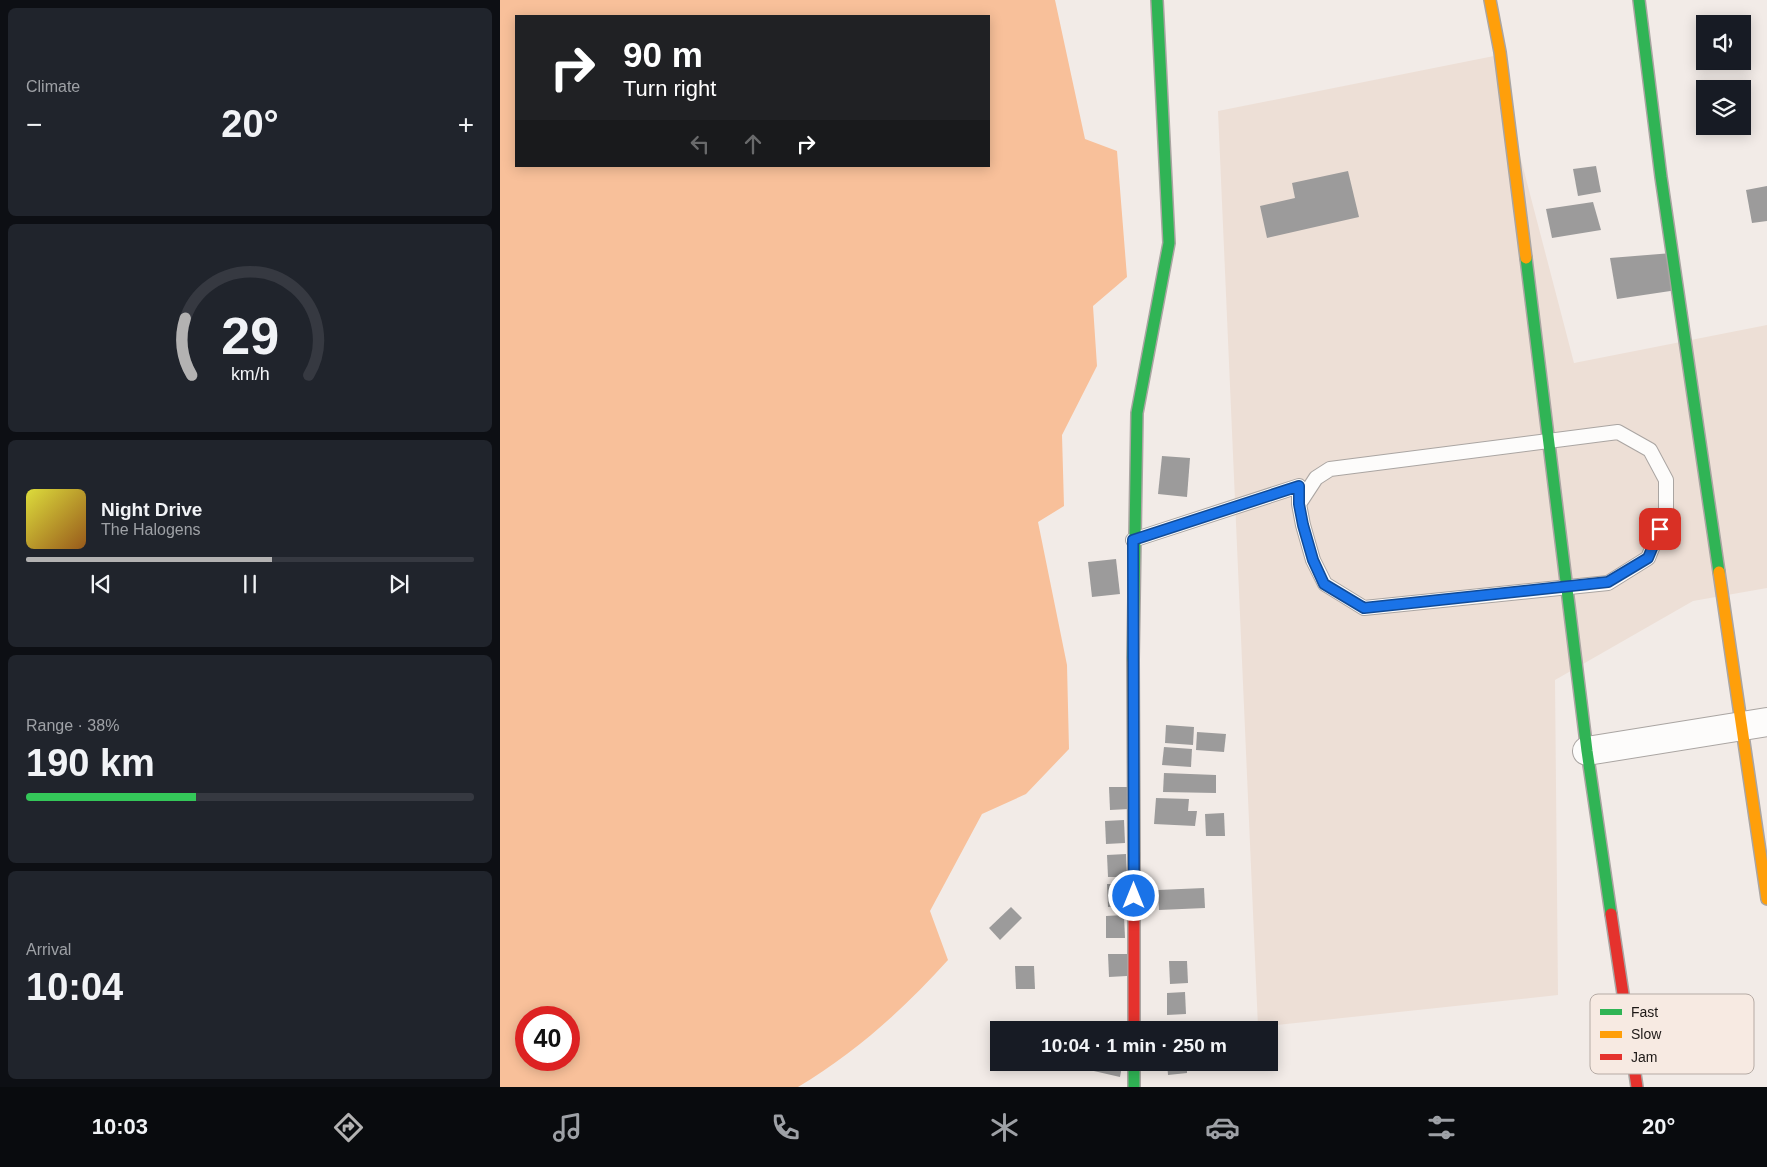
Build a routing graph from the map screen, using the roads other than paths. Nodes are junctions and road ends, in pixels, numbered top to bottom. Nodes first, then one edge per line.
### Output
1 (1157, 0) edge
2 (1490, 0) edge
3 (1639, 0) edge
4 (1299, 504) junction
5 (1133, 540) junction
6 (1767, 722) edge
7 (1740, 726) junction
8 (1587, 751) junction
9 (1767, 899) edge
10 (1623, 994) edge
11 (1134, 1021) edge
12 (1134, 1071) edge
13 (1635, 1074) edge
14 (1134, 1087) edge
15 (1637, 1087) edge

1 - 5 street
2 - 8 street
3 - 7 street
4 - 4 lane
4 - 5 lane
5 - 11 street
6 - 7 street
7 - 8 street
7 - 9 street
8 - 10 street
12 - 14 street
13 - 15 street

